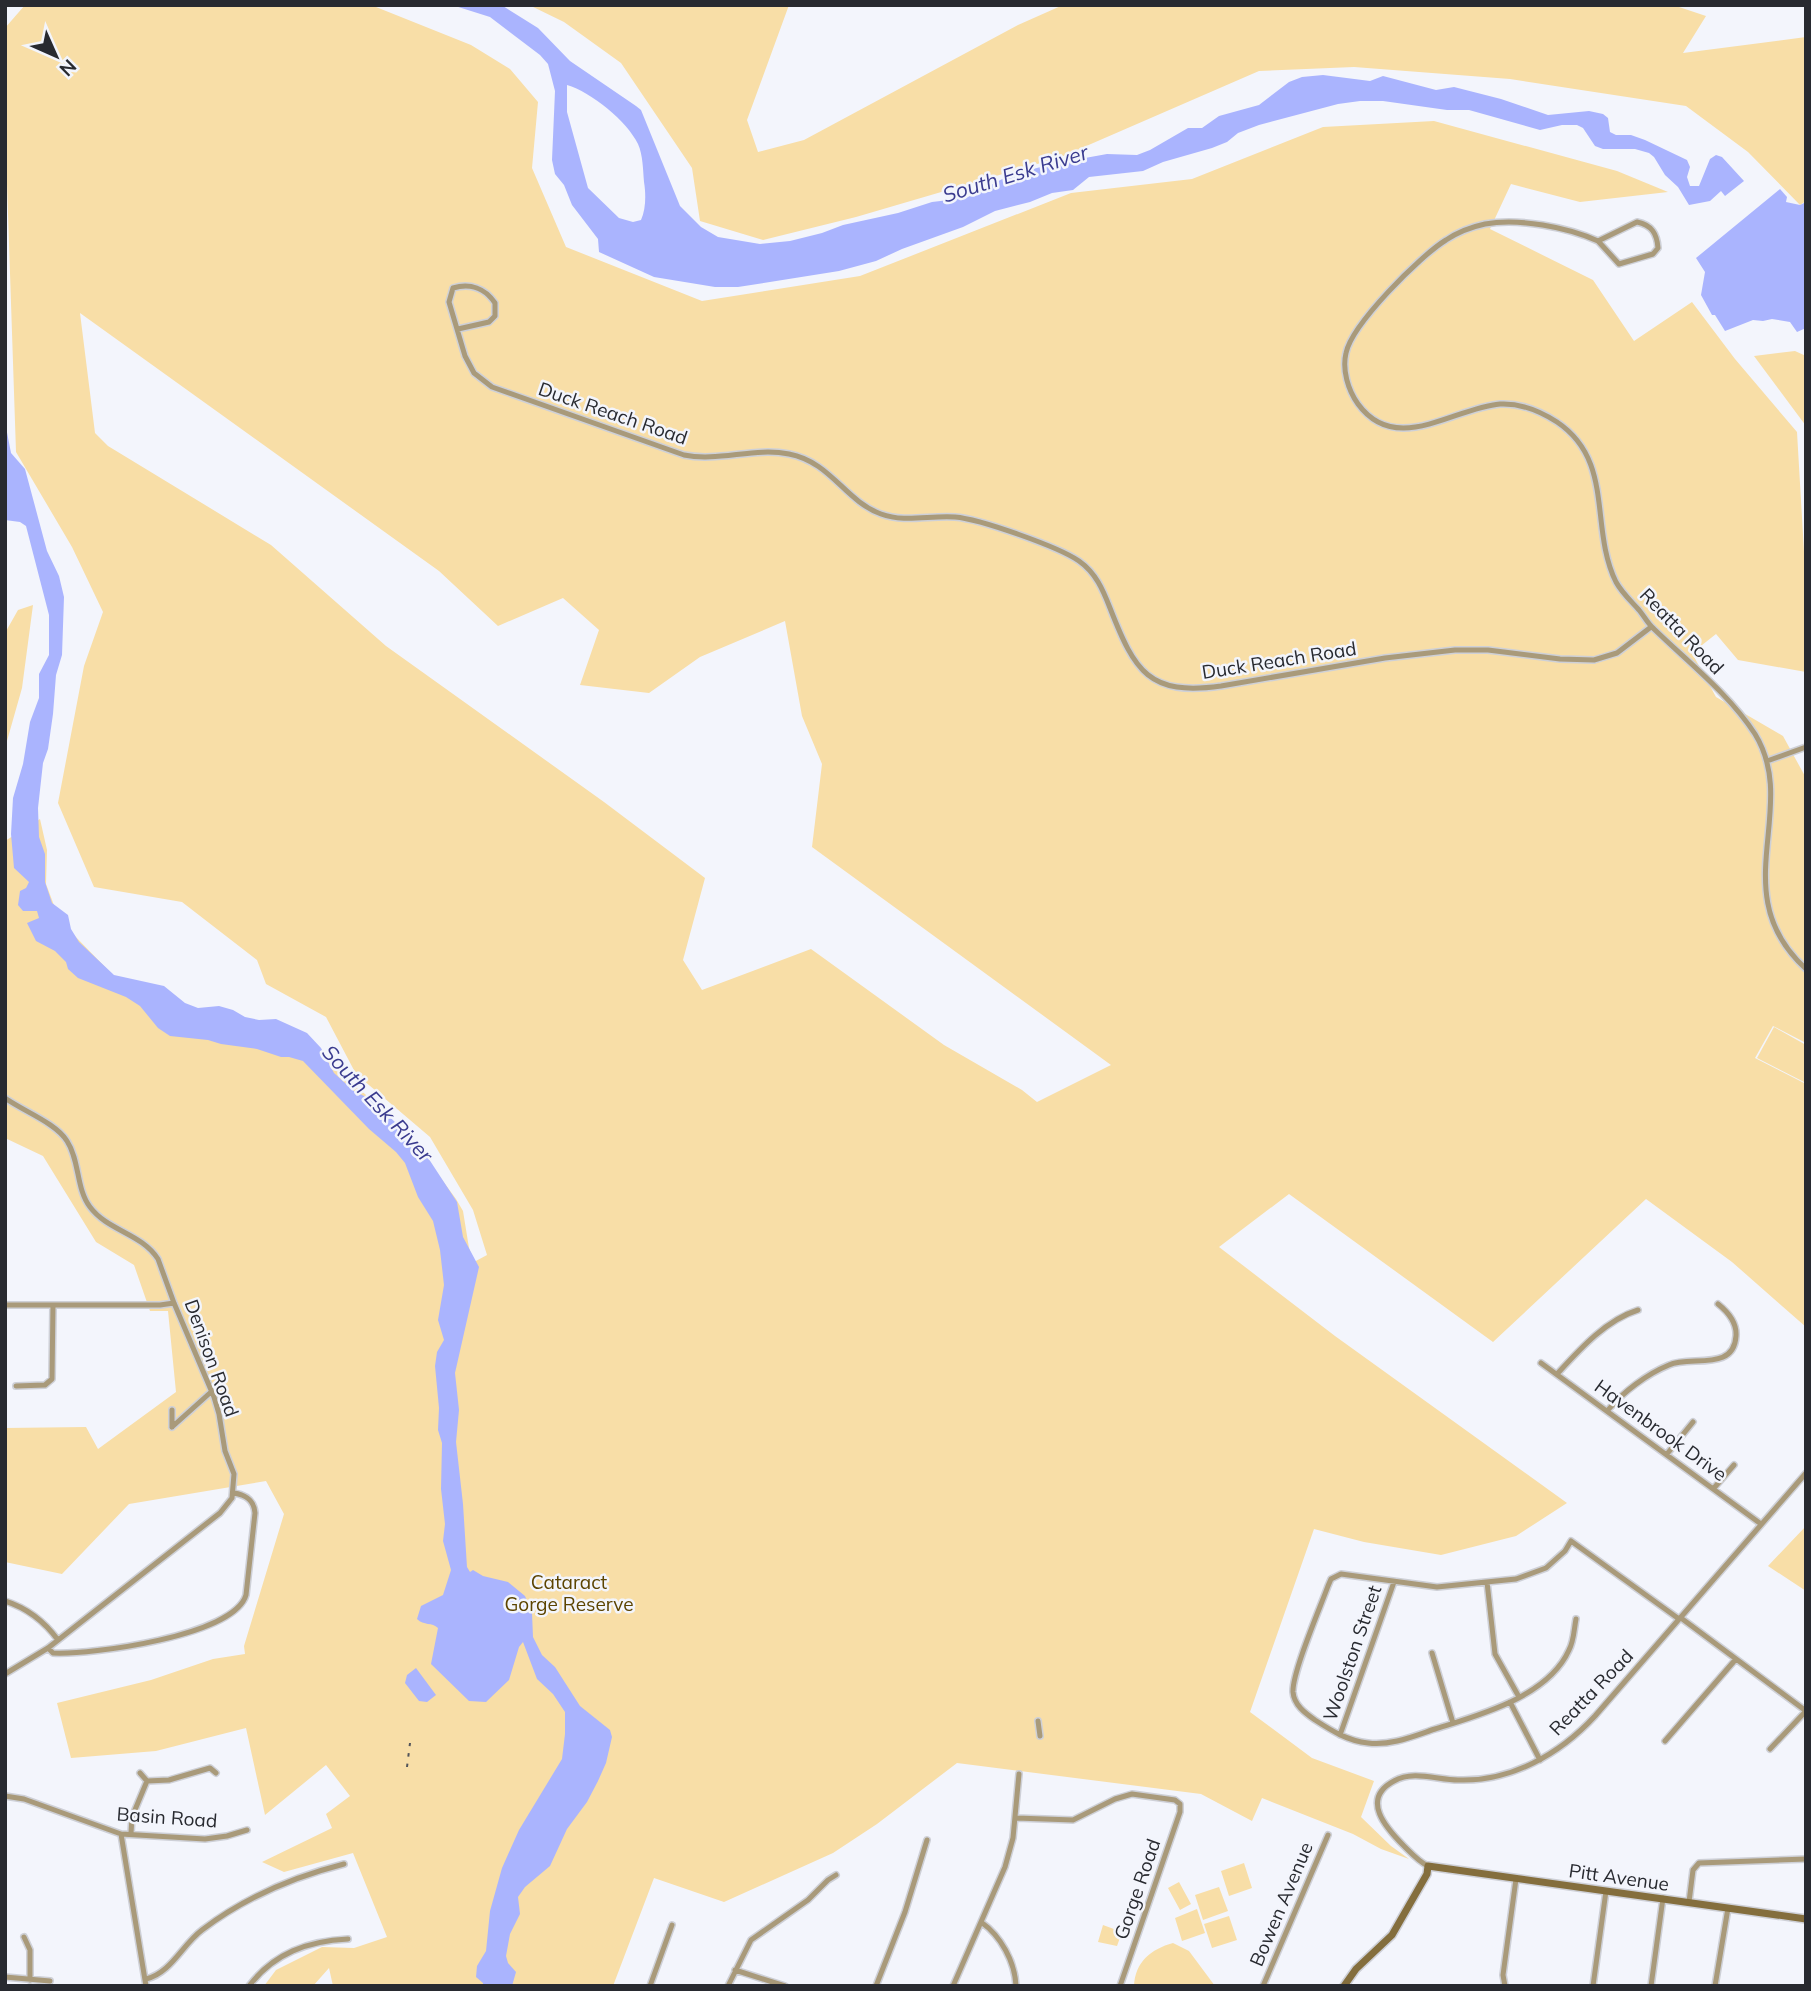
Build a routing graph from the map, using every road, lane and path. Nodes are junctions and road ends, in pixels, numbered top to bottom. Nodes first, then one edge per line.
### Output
1 (1598, 242) junction
2 (458, 329) junction
3 (1651, 627) junction
4 (1806, 747) edge
5 (1767, 761) junction
6 (1806, 969) edge
7 (5, 1098) edge
8 (174, 1303) junction
9 (160, 1304) junction
10 (1718, 1304) dead end
11 (5, 1306) edge
12 (53, 1306) junction
13 (1638, 1310) dead end
14 (181, 1316) junction
15 (1541, 1363) dead end
16 (1558, 1373) junction
17 (16, 1386) dead end
18 (211, 1392) junction
19 (172, 1410) dead end
20 (1608, 1410) junction
21 (1693, 1422) dead end
22 (1667, 1454) junction
23 (1734, 1465) dead end
24 (1806, 1473) edge
25 (1714, 1488) junction
26 (234, 1493) junction
27 (1762, 1524) junction
28 (1394, 1582) junction
29 (1487, 1582) junction
30 (5, 1601) edge
31 (1680, 1618) junction
32 (1576, 1619) dead end
33 (58, 1640) junction
34 (48, 1648) junction
35 (1432, 1653) dead end
36 (1736, 1659) junction
37 (5, 1674) edge
38 (1519, 1697) junction
39 (1510, 1702) junction
40 (1806, 1711) edge
41 (1038, 1721) dead end
42 (1453, 1723) junction
43 (1340, 1735) junction
44 (1040, 1736) dead end
45 (1665, 1741) dead end
46 (1770, 1749) dead end
47 (1540, 1759) junction
48 (213, 1768) dead end
49 (140, 1773) dead end
50 (1019, 1774) dead end
51 (147, 1782) junction
52 (5, 1796) edge
53 (1016, 1818) junction
54 (247, 1830) dead end
55 (131, 1833) junction
56 (121, 1834) junction
57 (1328, 1835) dead end
58 (927, 1840) dead end
59 (1806, 1859) edge
60 (344, 1864) dead end
61 (1428, 1866) junction
62 (836, 1875) dead end
63 (1516, 1879) junction
64 (1606, 1891) junction
65 (1663, 1898) junction
66 (1689, 1902) junction
67 (1728, 1908) junction
68 (1806, 1919) edge
69 (981, 1922) junction
70 (672, 1925) dead end
71 (24, 1937) dead end
72 (348, 1939) dead end
73 (735, 1970) junction
74 (5, 1977) edge
75 (50, 1981) dead end
76 (27, 1982) edge
77 (146, 1982) edge
78 (249, 1986) edge
79 (650, 1986) edge
80 (728, 1986) edge
81 (785, 1986) edge
82 (876, 1986) edge
83 (953, 1986) edge
84 (1016, 1986) edge
85 (1120, 1986) edge
86 (1263, 1986) edge
87 (1344, 1986) edge
88 (1505, 1986) edge
89 (1593, 1986) edge
90 (1651, 1986) edge
91 (1714, 1986) edge

1 - 1 street, Reatta Road
1 - 3 street, Reatta Road
2 - 2 street, Duck Reach Road
2 - 3 street, Duck Reach Road
3 - 5 street, Reatta Road
4 - 5 street
5 - 6 street, Reatta Road
7 - 8 street, Denison Road
8 - 9 street
8 - 14 street, Denison Road
9 - 12 street
9 - 14 street
10 - 20 street
11 - 12 street
12 - 17 street
13 - 16 street
14 - 18 street, Denison Road
15 - 16 street, Havenbrook Drive
16 - 20 street, Havenbrook Drive
18 - 19 street
18 - 26 street, Denison Road
20 - 22 street, Havenbrook Drive
21 - 22 street
22 - 25 street, Havenbrook Drive
23 - 25 street
24 - 27 street, Reatta Road
25 - 27 street, Havenbrook Drive
26 - 33 street
26 - 34 street
27 - 31 street, Reatta Road
28 - 29 street
28 - 43 street, Woolston Street
28 - 43 street
29 - 31 street
29 - 38 street
30 - 33 street
31 - 36 street
31 - 47 street, Reatta Road
32 - 38 street
33 - 34 street
34 - 37 street
35 - 42 street
36 - 40 street
36 - 45 street
38 - 39 street
39 - 42 street
39 - 47 street
40 - 46 street
41 - 44 street
42 - 43 street
47 - 61 street, Reatta Road
48 - 51 street
49 - 51 street
50 - 53 street
51 - 55 street
52 - 56 street, Basin Road
53 - 69 street
53 - 85 street, Gorge Road
54 - 55 street, Basin Road
55 - 56 street, Basin Road
56 - 77 street
57 - 86 street, Bowen Avenue
58 - 82 street
59 - 66 street
60 - 77 street
61 - 63 street, Pitt Avenue
61 - 87 street
62 - 73 street
63 - 64 street, Pitt Avenue
63 - 88 street
64 - 65 street, Pitt Avenue
64 - 89 street
65 - 66 street, Pitt Avenue
65 - 90 street
66 - 67 street, Pitt Avenue
67 - 68 street, Pitt Avenue
67 - 91 street
69 - 83 street
69 - 84 street
70 - 79 street
71 - 76 street
72 - 78 street
73 - 80 street
73 - 81 street
74 - 76 street
75 - 76 street

